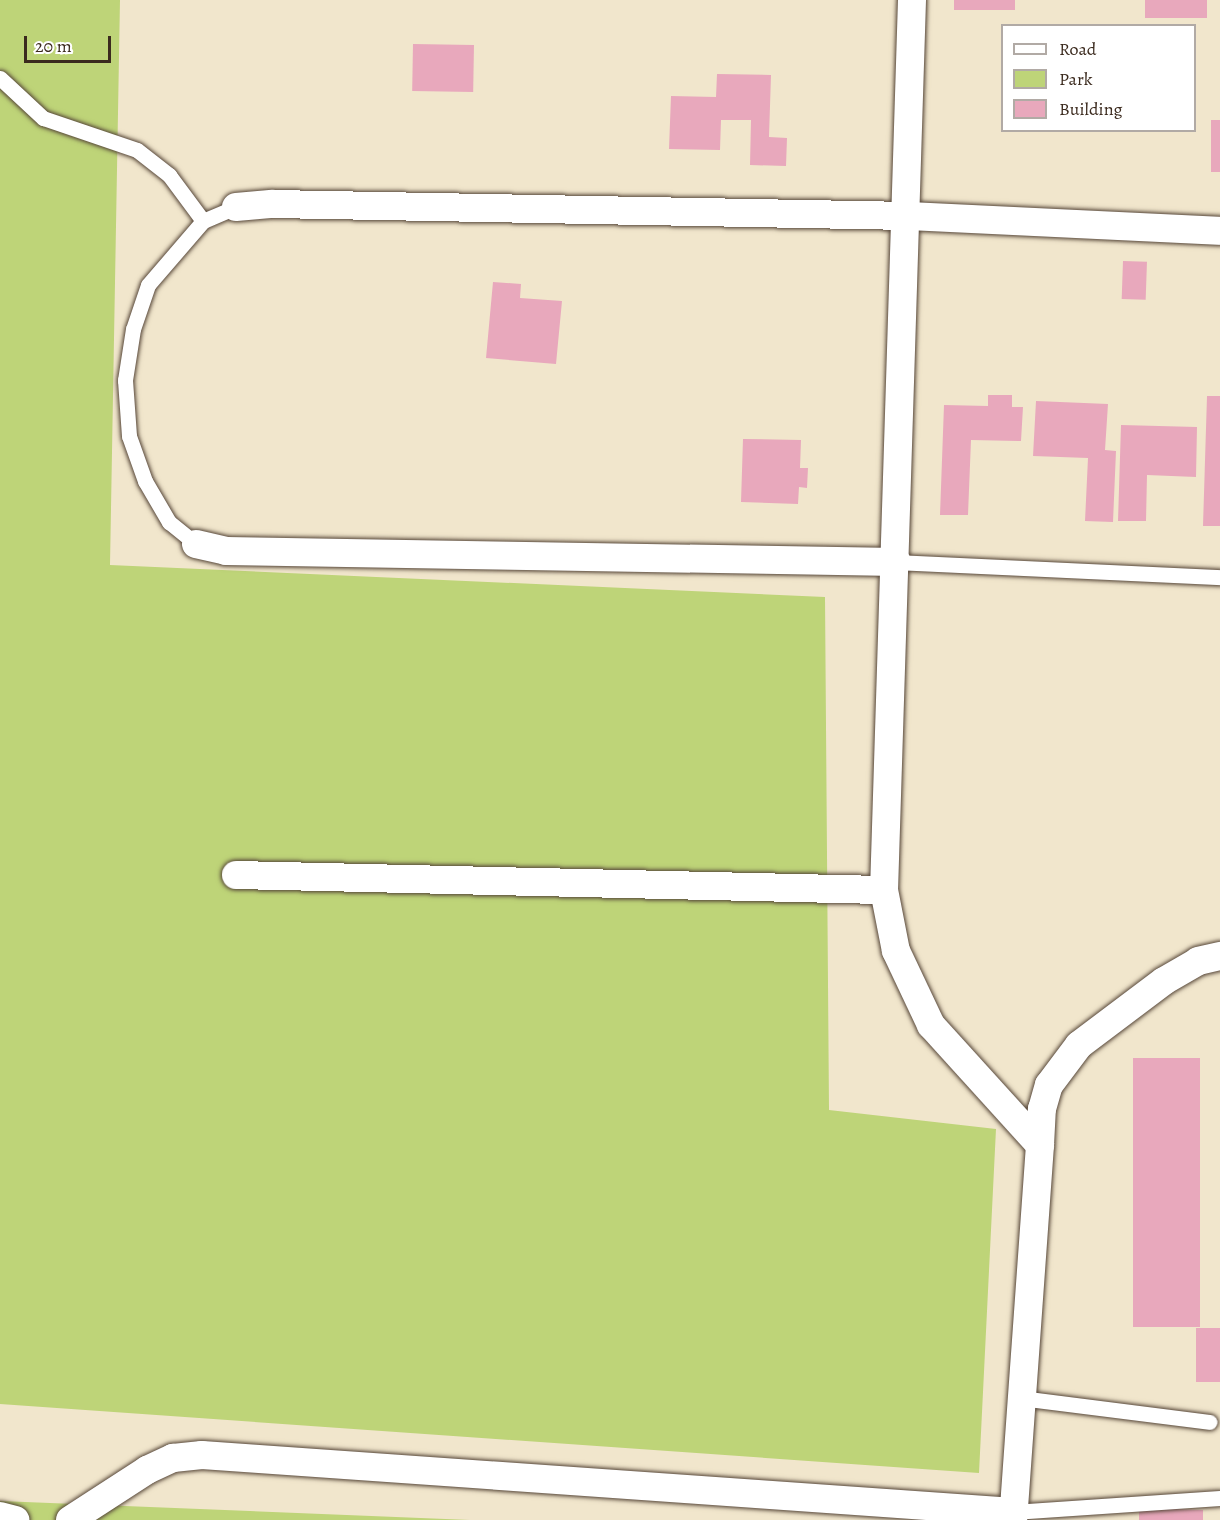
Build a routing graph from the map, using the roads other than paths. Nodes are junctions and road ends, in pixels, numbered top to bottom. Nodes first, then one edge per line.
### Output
1 (912, 0) edge
2 (0, 78) edge
3 (236, 207) joint
4 (907, 216) junction
5 (203, 221) junction
6 (1220, 231) edge
7 (196, 544) joint
8 (897, 562) junction
9 (1220, 577) edge
10 (236, 875) dead end
11 (884, 890) junction
12 (1220, 956) edge
13 (1040, 1145) junction
14 (1020, 1398) junction
15 (1209, 1422) dead end
16 (1220, 1498) edge
17 (0, 1516) edge
18 (1013, 1516) edge
19 (15, 1520) edge
20 (70, 1520) edge

1 - 4 street
2 - 5 lane
3 - 4 street
3 - 5 lane
4 - 6 street
4 - 8 street
5 - 7 lane
7 - 8 street
8 - 9 lane
8 - 11 street
10 - 11 street
11 - 13 street
12 - 13 street
13 - 14 street
14 - 15 lane
14 - 18 street
16 - 18 lane
17 - 19 street
18 - 20 street

